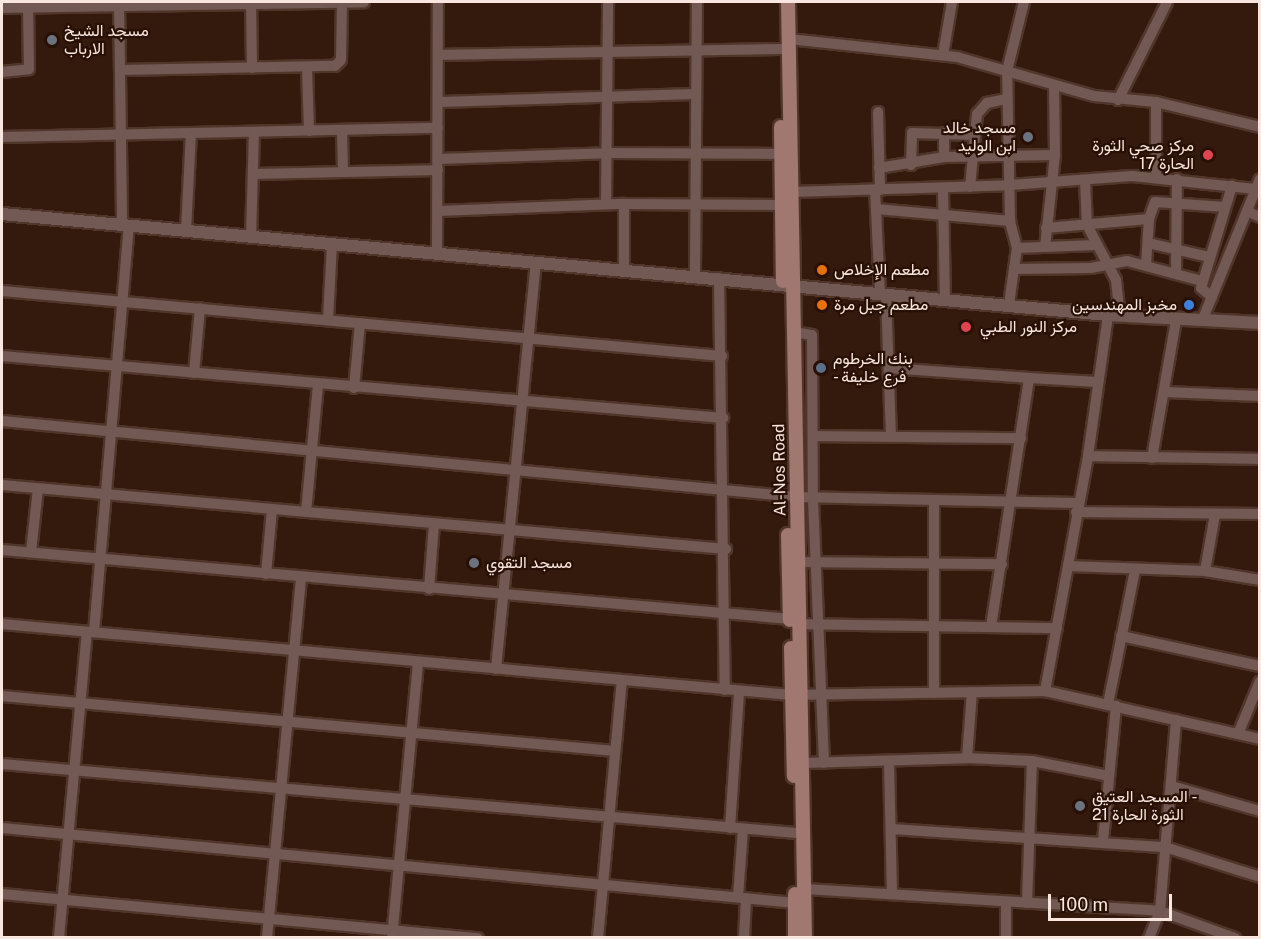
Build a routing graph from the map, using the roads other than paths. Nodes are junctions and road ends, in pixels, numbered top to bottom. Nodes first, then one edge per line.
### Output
1 (251, 2) edge
2 (342, 2) edge
3 (364, 2) edge
4 (438, 2) edge
5 (608, 2) edge
6 (697, 2) edge
7 (779, 2) edge
8 (788, 2) edge
9 (952, 2) edge
10 (1024, 2) edge
11 (1167, 2) edge
12 (119, 3) edge
13 (2, 8) edge
14 (28, 8) junction
15 (786, 46) junction
16 (607, 50) junction
17 (697, 50) junction
18 (438, 55) junction
19 (944, 55) junction
20 (308, 67) junction
21 (252, 68) junction
22 (120, 70) junction
23 (1007, 71) junction
24 (2, 72) edge
25 (1054, 86) junction
26 (696, 94) junction
27 (606, 98) junction
28 (1006, 99) junction
29 (1118, 100) junction
30 (438, 102) junction
31 (1156, 102) junction
32 (878, 112) dead end
33 (1260, 127) edge
34 (438, 128) junction
35 (342, 130) junction
36 (309, 131) junction
37 (254, 132) junction
38 (191, 133) junction
39 (121, 134) junction
40 (944, 134) junction
41 (974, 135) junction
42 (2, 137) edge
43 (698, 152) junction
44 (606, 153) junction
45 (782, 154) junction
46 (1055, 155) junction
47 (972, 156) junction
48 (1008, 156) junction
49 (944, 157) junction
50 (438, 164) junction
51 (911, 165) junction
52 (879, 168) junction
53 (343, 172) junction
54 (253, 174) junction
55 (1156, 177) junction
56 (1177, 179) junction
57 (1085, 180) junction
58 (1049, 184) junction
59 (1257, 184) edge
60 (1010, 186) junction
61 (1232, 186) junction
62 (970, 187) junction
63 (943, 188) junction
64 (877, 190) junction
65 (792, 192) junction
66 (698, 203) junction
67 (1175, 203) junction
68 (606, 204) junction
69 (624, 204) junction
70 (782, 206) junction
71 (1225, 207) junction
72 (876, 209) junction
73 (438, 211) junction
74 (1246, 212) junction
75 (2, 214) edge
76 (944, 217) junction
77 (1260, 217) edge
78 (1149, 219) junction
79 (1010, 221) junction
80 (1087, 225) junction
81 (125, 226) junction
82 (1046, 228) junction
83 (186, 231) junction
84 (251, 237) junction
85 (1148, 243) junction
86 (332, 244) junction
87 (1096, 245) junction
88 (1045, 246) junction
89 (1017, 248) junction
90 (1176, 249) junction
91 (437, 254) junction
92 (1209, 257) junction
93 (536, 263) junction
94 (1107, 263) junction
95 (1146, 265) junction
96 (1014, 269) junction
97 (624, 270) junction
98 (1176, 272) junction
99 (695, 275) junction
100 (719, 278) junction
101 (1202, 281) junction
102 (788, 287) junction
103 (2, 291) edge
104 (883, 294) junction
105 (1212, 297) junction
106 (945, 298) junction
107 (124, 302) junction
108 (1009, 304) junction
109 (200, 309) junction
110 (1114, 316) junction
111 (328, 320) junction
112 (1176, 320) junction
113 (1202, 321) junction
114 (360, 323) junction
115 (1260, 323) edge
116 (794, 332) junction
117 (529, 338) junction
118 (2, 356) edge
119 (722, 356) junction
120 (118, 366) junction
121 (890, 368) junction
122 (194, 373) junction
123 (795, 378) junction
124 (812, 378) junction
125 (1029, 378) junction
126 (1098, 382) junction
127 (318, 384) junction
128 (354, 388) junction
129 (1164, 392) junction
130 (1260, 396) edge
131 (523, 402) junction
132 (723, 418) junction
133 (2, 421) edge
134 (112, 432) junction
135 (813, 436) junction
136 (891, 437) junction
137 (1021, 438) junction
138 (312, 450) junction
139 (1088, 456) junction
140 (1152, 458) junction
141 (1260, 459) edge
142 (513, 468) junction
143 (2, 485) edge
144 (724, 488) junction
145 (38, 489) junction
146 (106, 494) junction
147 (792, 497) junction
148 (813, 499) junction
149 (934, 500) junction
150 (1012, 501) junction
151 (1077, 508) junction
152 (272, 509) junction
153 (306, 512) junction
154 (1215, 514) junction
155 (1260, 514) edge
156 (434, 524) junction
157 (508, 530) junction
158 (726, 549) junction
159 (2, 550) edge
160 (31, 552) junction
161 (100, 558) junction
162 (798, 562) junction
163 (817, 562) junction
164 (934, 564) junction
165 (1002, 564) junction
166 (1068, 566) junction
167 (1134, 570) junction
168 (1205, 571) junction
169 (266, 574) junction
170 (301, 577) junction
171 (1260, 580) edge
172 (429, 589) junction
173 (503, 596) junction
174 (726, 613) junction
175 (795, 622) junction
176 (2, 624) edge
177 (819, 625) junction
178 (934, 627) junction
179 (991, 627) junction
180 (1057, 628) junction
181 (90, 632) junction
182 (1121, 636) junction
183 (294, 651) junction
184 (418, 662) junction
185 (1260, 666) edge
186 (496, 669) junction
187 (622, 681) junction
188 (1260, 681) edge
189 (725, 690) junction
190 (739, 691) junction
191 (1045, 691) junction
192 (972, 692) junction
193 (934, 693) junction
194 (821, 694) junction
195 (796, 695) junction
196 (2, 696) edge
197 (80, 703) junction
198 (1112, 705) junction
199 (1176, 720) junction
200 (287, 722) junction
201 (411, 733) junction
202 (1238, 734) junction
203 (1260, 739) edge
204 (615, 751) junction
205 (967, 758) junction
206 (1032, 761) junction
207 (889, 762) junction
208 (803, 763) junction
209 (824, 763) junction
210 (2, 764) edge
211 (75, 770) junction
212 (1109, 776) junction
213 (1171, 786) junction
214 (281, 787) junction
215 (405, 801) junction
216 (1260, 811) edge
217 (609, 817) junction
218 (2, 828) edge
219 (730, 828) junction
220 (743, 829) junction
221 (891, 829) junction
222 (796, 833) junction
223 (69, 834) junction
224 (1029, 838) junction
225 (1103, 841) junction
226 (1166, 847) junction
227 (276, 852) junction
228 (399, 865) junction
229 (1260, 877) edge
230 (603, 884) junction
231 (804, 889) junction
232 (892, 892) junction
233 (2, 894) edge
234 (742, 898) junction
235 (63, 899) junction
236 (1006, 902) junction
237 (795, 903) junction
238 (1027, 903) junction
239 (1160, 910) junction
240 (269, 917) junction
241 (393, 934) edge
242 (1220, 935) edge
243 (59, 938) edge
244 (267, 938) edge
245 (478, 938) edge
246 (598, 938) edge
247 (744, 938) edge
248 (795, 938) edge
249 (805, 938) edge
250 (1006, 938) edge
251 (1149, 938) edge
252 (1234, 938) edge

1 - 2 street
1 - 12 street
1 - 21 street
2 - 3 street
2 - 20 street
4 - 18 street
5 - 16 street
6 - 17 street
7 - 15 main road, Al-Nos Road
8 - 15 main road, Al-Nos Road
9 - 19 street
10 - 23 street
11 - 29 street
12 - 14 street
12 - 22 street
13 - 14 street
14 - 24 street
15 - 17 street
15 - 19 street
15 - 45 main road, Al-Nos Road
15 - 65 main road, Al-Nos Road
16 - 17 street
16 - 18 street
16 - 27 street
17 - 26 street
18 - 30 street
19 - 23 street
20 - 21 street
20 - 36 street
21 - 22 street
22 - 39 street
23 - 25 street
23 - 28 street
25 - 29 street
25 - 46 street
26 - 27 street
26 - 43 street
27 - 30 street
27 - 44 street
28 - 41 street
28 - 48 street
29 - 31 street
30 - 34 street
31 - 33 street
31 - 55 street
32 - 52 street
34 - 35 street
34 - 50 street
35 - 36 street
35 - 53 street
36 - 37 street
37 - 38 street
37 - 54 street
38 - 39 street
38 - 83 street
39 - 42 street
39 - 81 street
40 - 41 street
40 - 49 street
40 - 51 street
41 - 47 street
43 - 44 street
43 - 45 street
43 - 66 street
44 - 50 street
44 - 68 street
45 - 70 main road, Al-Nos Road
46 - 48 street
46 - 58 street
47 - 48 street
47 - 49 street
47 - 62 street
48 - 60 street
49 - 51 street
50 - 53 street
50 - 73 street
51 - 52 street
52 - 64 street
53 - 54 street
54 - 84 street
55 - 56 street
55 - 57 street
56 - 61 street
56 - 67 street
57 - 58 street
57 - 80 street
58 - 60 street
58 - 82 street
59 - 61 street
59 - 74 street
60 - 62 street
60 - 79 street
61 - 71 street
62 - 63 street
63 - 64 street
63 - 76 street
64 - 65 street
64 - 72 street
65 - 102 main road, Al-Nos Road
66 - 69 street
66 - 70 street
66 - 99 street
67 - 71 street
67 - 78 street
67 - 90 street
68 - 69 street
68 - 73 street
69 - 97 street
70 - 102 main road, Al-Nos Road
71 - 92 street
72 - 76 street
72 - 104 street
73 - 91 street
74 - 77 street
74 - 105 street
75 - 81 street
76 - 79 street
76 - 106 street
78 - 80 street
78 - 85 street
79 - 89 street
80 - 82 street
80 - 87 street
81 - 83 street
81 - 107 street
82 - 88 street
83 - 84 street
84 - 86 street
85 - 90 street
85 - 95 street
86 - 91 street
86 - 111 street
87 - 88 street
87 - 94 street
88 - 89 street
89 - 96 street
90 - 92 street
90 - 98 street
91 - 93 street
92 - 101 street
93 - 97 street
93 - 117 street
94 - 95 street
94 - 96 street
94 - 110 street
95 - 98 street
96 - 108 street
97 - 99 street
98 - 101 street
99 - 100 street
100 - 102 street
100 - 119 street
101 - 105 street
102 - 104 street
102 - 116 main road, Al-Nos Road
102 - 147 main road, Al-Nos Road
103 - 107 street
104 - 106 street
104 - 121 street
105 - 113 street
106 - 108 street
107 - 109 street
107 - 120 street
108 - 110 street
109 - 111 street
109 - 122 street
110 - 112 street
110 - 126 street
111 - 114 street
112 - 113 street
112 - 129 street
113 - 115 street
114 - 117 street
114 - 128 street
116 - 123 main road, Al-Nos Road
116 - 124 street
117 - 119 street
117 - 131 street
118 - 120 street
119 - 132 street
120 - 122 street
120 - 134 street
121 - 125 street
121 - 136 street
122 - 127 street
123 - 124 street
123 - 147 main road, Al-Nos Road
124 - 135 street
125 - 126 street
125 - 137 street
126 - 139 street
127 - 128 street
127 - 138 street
128 - 131 street
129 - 130 street
129 - 140 street
131 - 132 street
131 - 142 street
132 - 144 street
133 - 134 street
134 - 138 street
134 - 146 street
135 - 136 street
135 - 148 street
136 - 137 street
137 - 150 street
138 - 142 street
138 - 153 street
139 - 140 street
139 - 151 street
140 - 141 street
142 - 144 street
142 - 157 street
143 - 145 street
144 - 147 street
144 - 158 street
145 - 146 street
145 - 160 street
146 - 152 street
146 - 161 street
147 - 148 street
147 - 162 main road, Al-Nos Road
147 - 175 main road, Al-Nos Road
148 - 149 street
148 - 163 street
149 - 150 street
149 - 164 street
150 - 151 street
150 - 165 street
151 - 154 street
151 - 166 street
152 - 153 street
152 - 169 street
153 - 156 street
154 - 155 street
154 - 168 street
156 - 157 street
156 - 172 street
157 - 158 street
157 - 173 street
158 - 174 street
159 - 160 street
160 - 161 street
161 - 169 street
161 - 181 street
162 - 163 street
162 - 175 main road, Al-Nos Road
163 - 164 street
163 - 177 street
164 - 165 street
164 - 178 street
165 - 179 street
166 - 167 street
166 - 180 street
167 - 168 street
167 - 182 street
168 - 171 street
169 - 170 street
170 - 172 street
170 - 183 street
172 - 173 street
173 - 174 street
173 - 186 street
174 - 175 street
174 - 189 street
175 - 177 street
175 - 195 main road, Al-Nos Road
176 - 181 street
177 - 178 street
177 - 194 street
178 - 179 street
178 - 193 street
179 - 180 street
180 - 191 street
181 - 183 street
181 - 197 street
182 - 185 street
182 - 198 street
183 - 184 street
183 - 200 street
184 - 186 street
184 - 201 street
186 - 187 street
187 - 189 street
187 - 204 street
188 - 202 street
189 - 190 street
190 - 195 street
190 - 219 street
191 - 192 street
191 - 198 street
192 - 193 street
192 - 205 street
193 - 194 street
194 - 195 street
194 - 209 street
195 - 208 main road, Al-Nos Road
195 - 222 main road, Al-Nos Road
196 - 197 street
197 - 200 street
197 - 211 street
198 - 199 street
198 - 212 street
199 - 202 street
199 - 213 street
200 - 201 street
200 - 214 street
201 - 204 street
201 - 215 street
202 - 203 street
204 - 217 street
205 - 206 street
205 - 207 street
206 - 212 street
206 - 224 street
207 - 209 street
207 - 221 street
208 - 209 street
208 - 231 main road, Al-Nos Road
210 - 211 street
211 - 214 street
211 - 223 street
212 - 225 street
213 - 216 street
213 - 226 street
214 - 215 street
214 - 227 street
215 - 217 street
215 - 228 street
217 - 219 street
217 - 230 street
218 - 223 street
219 - 220 street
220 - 222 street
220 - 234 street
221 - 224 street
221 - 232 street
222 - 237 main road, Al-Nos Road
223 - 227 street
223 - 235 street
224 - 225 street
224 - 238 street
225 - 226 street
226 - 229 street
226 - 239 street
227 - 228 street
227 - 240 street
228 - 230 street
228 - 241 street
230 - 234 street
230 - 246 street
231 - 232 street
231 - 249 main road, Al-Nos Road
232 - 236 street
233 - 235 street
234 - 237 street
234 - 247 street
235 - 240 street
235 - 243 street
236 - 238 street
236 - 250 street
237 - 248 main road, Al-Nos Road
238 - 239 street
239 - 242 street
239 - 251 street
240 - 241 street
240 - 244 street
241 - 245 street
242 - 252 street

